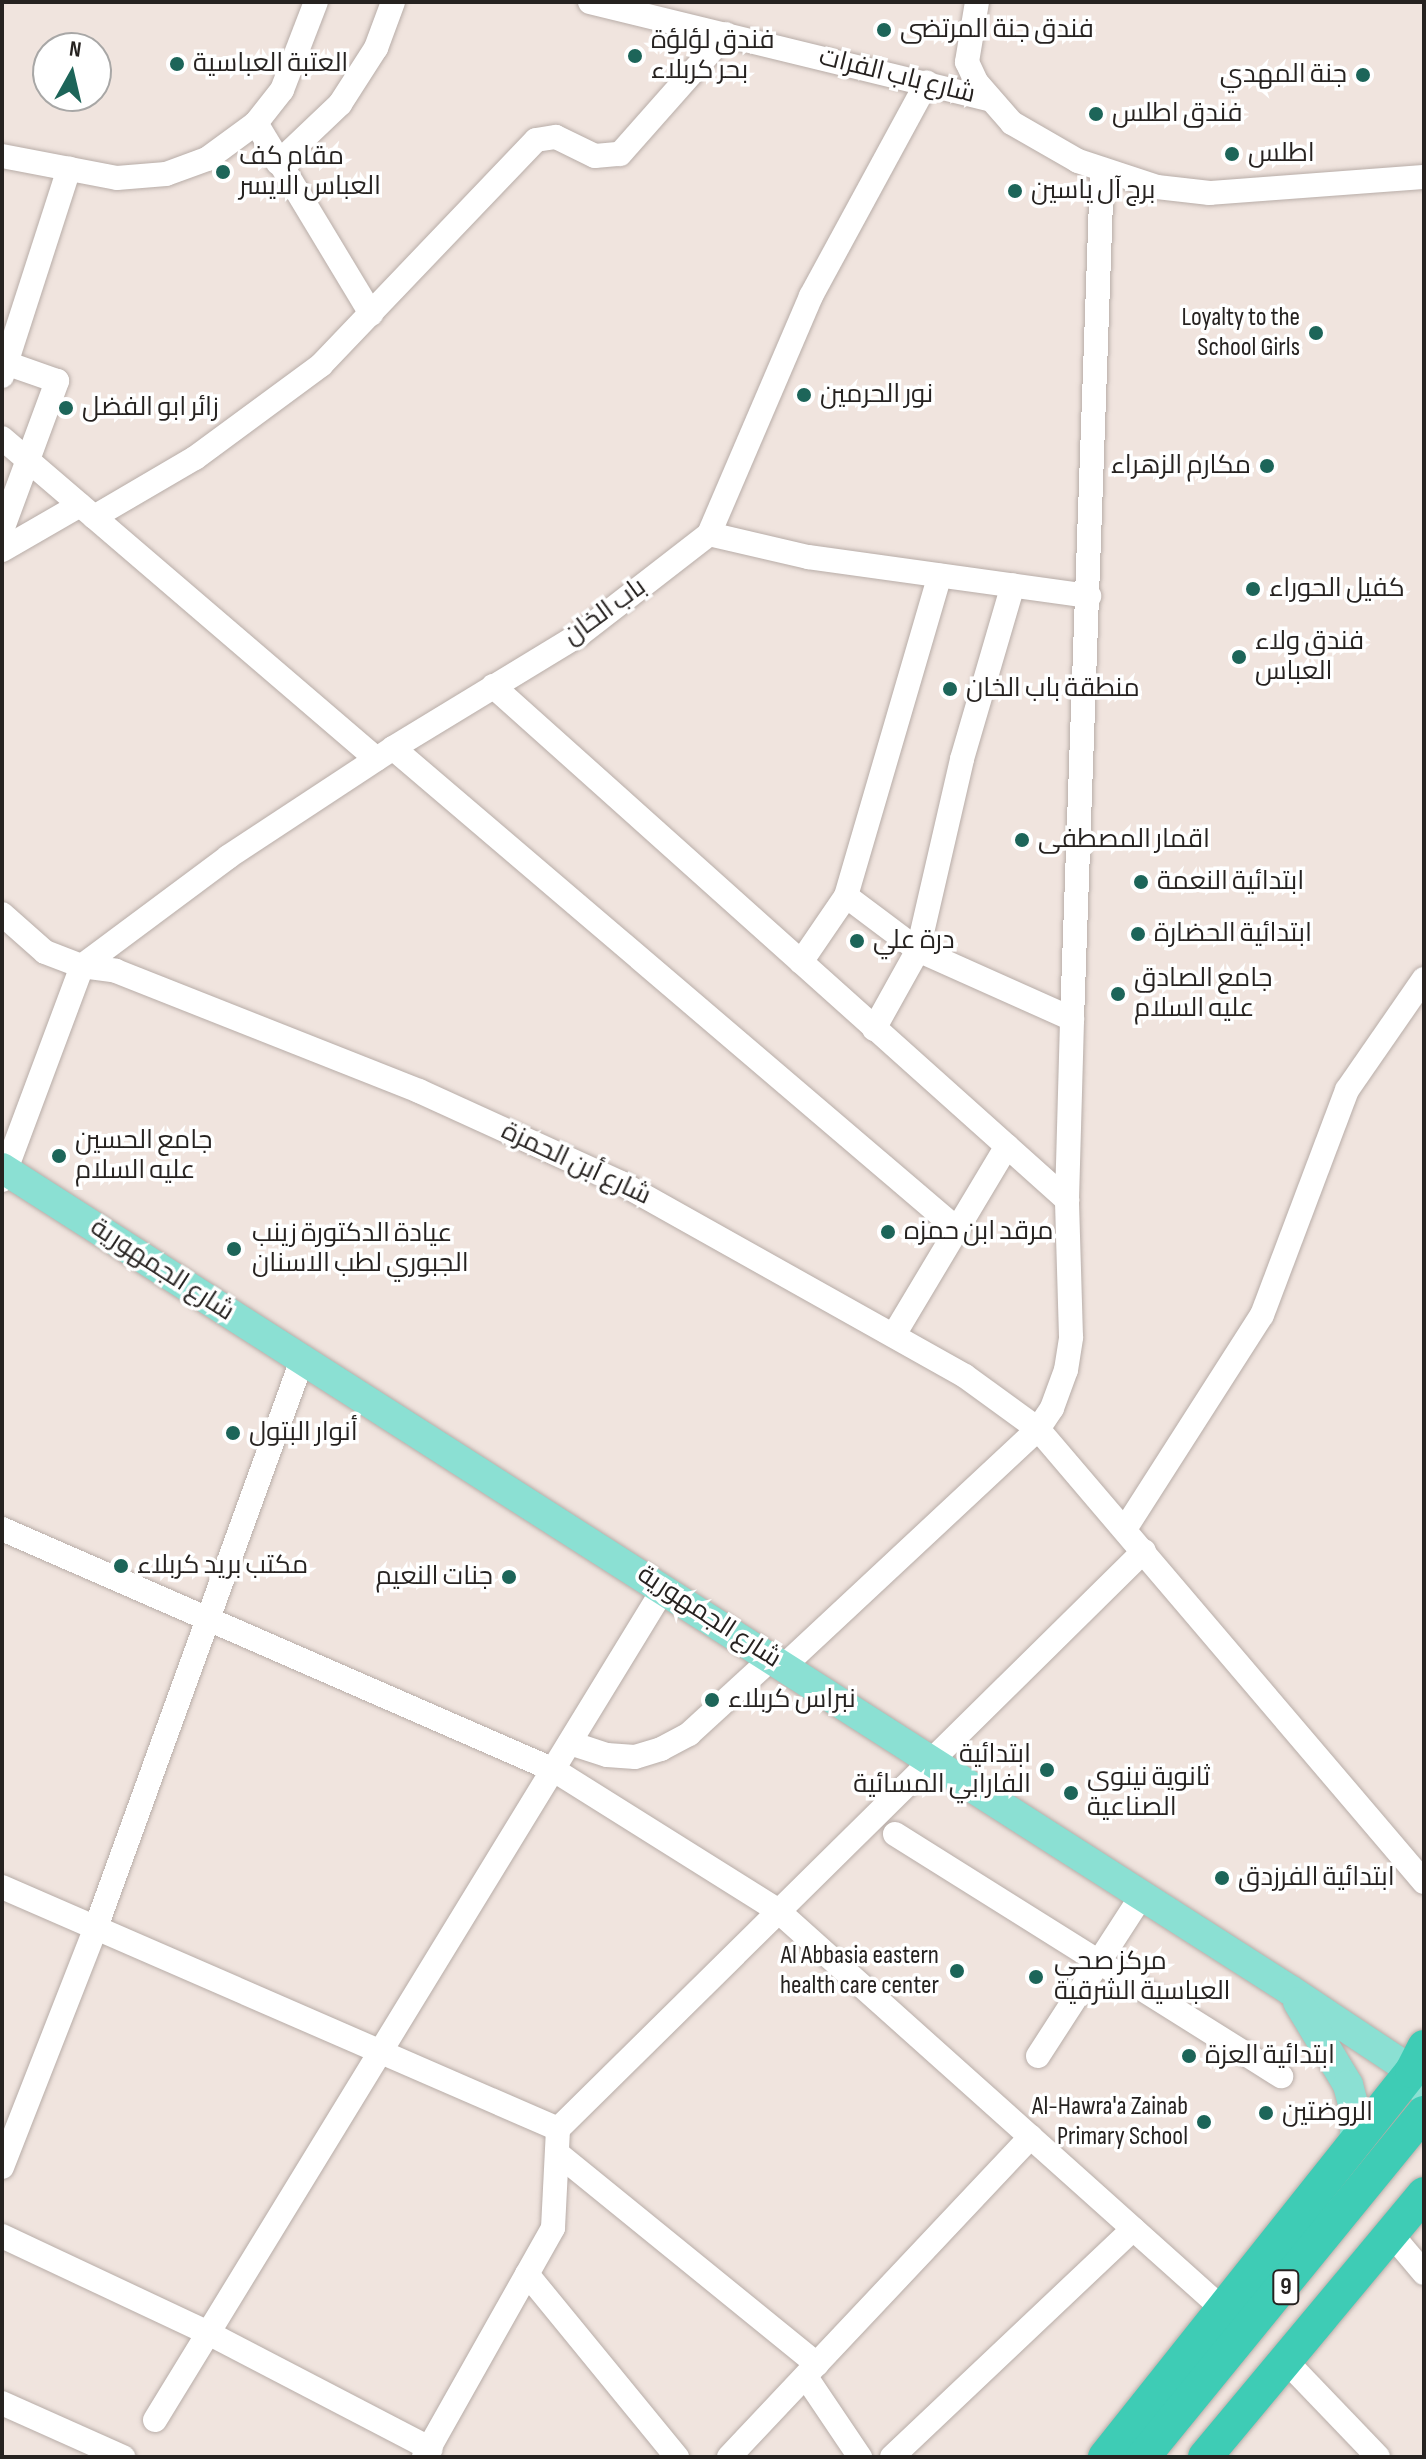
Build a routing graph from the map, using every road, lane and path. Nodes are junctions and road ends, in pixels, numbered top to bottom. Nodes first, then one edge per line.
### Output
1 (316, 2) edge
2 (393, 2) edge
3 (590, 2) edge
4 (977, 2) edge
5 (726, 34) junction
6 (927, 82) junction
7 (988, 99) junction
8 (256, 123) junction
9 (2, 156) edge
10 (278, 163) junction
11 (69, 169) junction
12 (1102, 171) junction
13 (1424, 177) edge
14 (371, 314) junction
15 (4, 369) edge
16 (2, 438) edge
17 (28, 460) junction
18 (87, 511) junction
19 (2, 530) edge
20 (709, 534) junction
21 (2, 550) edge
22 (940, 575) junction
23 (1013, 585) junction
24 (1089, 596) junction
25 (493, 686) junction
26 (384, 753) junction
27 (846, 896) junction
28 (2, 914) edge
29 (918, 950) junction
30 (801, 962) junction
31 (82, 966) junction
32 (1424, 979) edge
33 (1072, 1019) junction
34 (874, 1029) junction
35 (1007, 1146) junction
36 (3, 1173) edge
37 (1067, 1200) junction
38 (957, 1229) junction
39 (895, 1333) junction
40 (302, 1360) junction
41 (1038, 1429) junction
42 (2, 1529) edge
43 (1125, 1529) junction
44 (1144, 1551) junction
45 (664, 1588) junction
46 (206, 1618) junction
47 (778, 1662) junction
48 (570, 1743) junction
49 (929, 1759) junction
50 (554, 1770) junction
51 (895, 1834) dead end
52 (1424, 1882) edge
53 (2, 1887) edge
54 (1142, 1895) junction
55 (777, 1910) junction
56 (95, 1930) junction
57 (1099, 1962) junction
58 (1290, 1990) junction
59 (381, 2051) junction
60 (1038, 2056) dead end
61 (1421, 2068) edge
62 (1281, 2076) dead end
63 (1424, 2113) edge
64 (1031, 2137) junction
65 (557, 2141) junction
66 (1353, 2147) junction
67 (1424, 2147) edge
68 (2, 2167) edge
69 (1421, 2200) edge
70 (1133, 2229) junction
71 (1391, 2234) junction
72 (2, 2236) edge
73 (1424, 2273) edge
74 (527, 2274) junction
75 (1225, 2311) junction
76 (208, 2333) junction
77 (1286, 2361) junction
78 (812, 2370) junction
79 (2, 2403) edge
80 (155, 2420) dead end
81 (428, 2453) edge
82 (123, 2457) edge
83 (677, 2457) edge
84 (729, 2457) edge
85 (860, 2457) edge
86 (892, 2457) edge
87 (1105, 2457) edge
88 (1143, 2457) edge
89 (1174, 2457) edge
90 (1205, 2457) edge
91 (1378, 2457) edge

1 - 8 street
2 - 10 street
3 - 5 street, شارع باب الفرات
4 - 7 street
5 - 6 street, شارع باب الفرات
5 - 14 street
6 - 7 street, شارع باب الفرات
6 - 20 street, باب الخان
7 - 12 street, شارع باب الفرات
8 - 10 street
8 - 11 street
9 - 11 street
10 - 14 street
11 - 15 street
12 - 13 street, شارع باب الفرات
12 - 24 street
14 - 18 street
15 - 17 street
16 - 17 street
17 - 18 street
17 - 19 street
18 - 21 street
18 - 26 street
20 - 22 street
20 - 25 street, باب الخان
22 - 23 street
22 - 27 street
23 - 24 street
23 - 29 street
24 - 33 street
25 - 26 street, باب الخان
25 - 30 street
26 - 31 street, باب الخان
26 - 38 street
27 - 29 street
27 - 30 street
28 - 31 street, شارع أبن الحمزة
29 - 33 street
29 - 34 street
30 - 34 street
31 - 36 street
31 - 39 street, شارع أبن الحمزة
32 - 43 street
33 - 37 street
34 - 35 street
35 - 37 street
35 - 38 street
36 - 40 main road, شارع الجمهورية
37 - 41 street
38 - 39 street
39 - 41 street, شارع أبن الحمزة
40 - 45 main road, شارع الجمهورية
40 - 46 street
41 - 43 street, شارع أبن الحمزة
41 - 47 street
42 - 46 street
43 - 44 street, شارع أبن الحمزة
44 - 49 street
44 - 52 street, شارع أبن الحمزة
45 - 47 main road, شارع الجمهورية
45 - 48 street
46 - 50 street
46 - 56 street
47 - 48 street
47 - 49 main road, شارع الجمهورية
48 - 50 street
49 - 54 main road, شارع الجمهورية
49 - 55 street
50 - 55 street
50 - 59 street
51 - 57 street
53 - 56 street
54 - 57 street
54 - 58 main road, شارع الجمهورية
55 - 64 street
55 - 65 street
56 - 59 street
56 - 68 street
57 - 60 street
57 - 62 street
58 - 61 main road, شارع الجمهورية
58 - 66 main road
59 - 65 street
59 - 76 street
61 - 66 highway
63 - 88 highway, 9
64 - 70 street
64 - 78 street
65 - 74 street
65 - 78 street
66 - 75 highway
67 - 89 highway, 9
69 - 71 highway
70 - 75 street
70 - 86 street
71 - 73 street
71 - 77 highway
72 - 76 street
74 - 81 street
74 - 83 street
75 - 87 highway
76 - 80 street
76 - 81 street
77 - 90 highway
77 - 91 street
78 - 84 street
78 - 85 street
79 - 82 street

